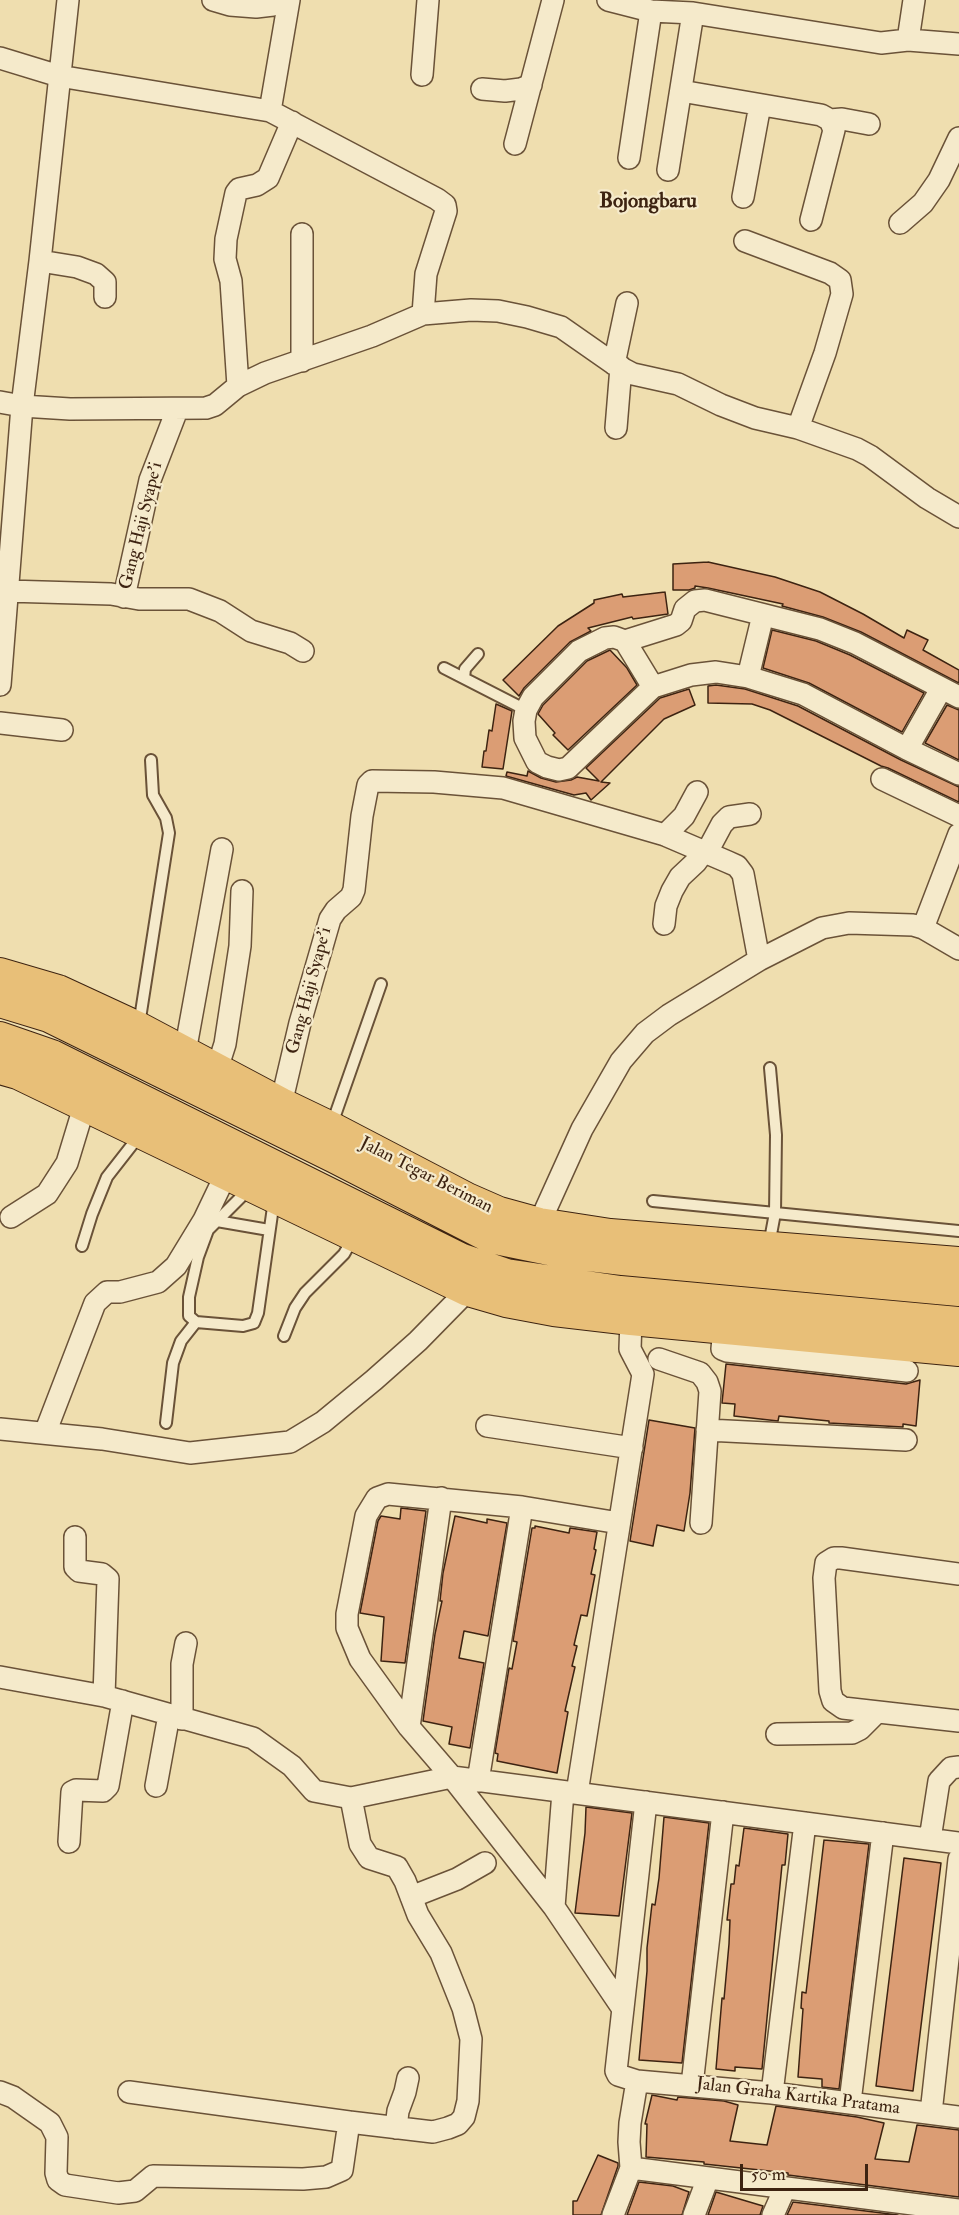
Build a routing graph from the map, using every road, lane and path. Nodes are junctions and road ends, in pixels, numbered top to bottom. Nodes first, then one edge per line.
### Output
1 (68, 0) edge
2 (213, 0) edge
3 (279, 0) edge
4 (289, 0) edge
5 (428, 0) edge
6 (553, 0) edge
7 (914, 0) edge
8 (619, 2) edge
9 (651, 11) junction
10 (693, 14) junction
11 (908, 40) junction
12 (959, 44) edge
13 (0, 58) edge
14 (422, 75) dead end
15 (59, 76) junction
16 (531, 85) junction
17 (482, 89) dead end
18 (681, 91) junction
19 (760, 105) junction
20 (270, 111) junction
21 (830, 120) junction
22 (292, 122) junction
23 (869, 124) dead end
24 (959, 138) edge
25 (515, 144) dead end
26 (629, 158) dead end
27 (668, 170) dead end
28 (743, 196) dead end
29 (811, 220) dead end
30 (900, 224) dead end
31 (302, 234) dead end
32 (745, 241) dead end
33 (40, 261) junction
34 (105, 297) dead end
35 (627, 303) dead end
36 (423, 314) junction
37 (302, 361) junction
38 (617, 365) junction
39 (238, 386) junction
40 (0, 402) edge
41 (22, 406) junction
42 (177, 410) junction
43 (616, 428) dead end
44 (798, 428) junction
45 (959, 517) edge
46 (7, 591) junction
47 (124, 597) junction
48 (763, 615) junction
49 (625, 641) junction
50 (303, 651) dead end
51 (478, 654) dead end
52 (444, 668) dead end
53 (748, 676) junction
54 (464, 678) junction
55 (0, 685) edge
56 (653, 687) junction
57 (950, 693) edge
58 (526, 710) junction
59 (0, 723) edge
60 (62, 730) dead end
61 (907, 749) junction
62 (151, 760) dead end
63 (959, 774) edge
64 (882, 778) dead end
65 (698, 792) dead end
66 (750, 814) dead end
67 (959, 816) edge
68 (959, 834) edge
69 (666, 835) junction
70 (222, 849) dead end
71 (705, 852) junction
72 (242, 891) dead end
73 (664, 924) dead end
74 (923, 928) junction
75 (959, 949) edge
76 (759, 960) junction
77 (0, 974) edge
78 (381, 984) dead end
79 (0, 1000) edge
80 (138, 1028) junction
81 (0, 1038) edge
82 (185, 1052) junction
83 (0, 1068) edge
84 (770, 1068) dead end
85 (217, 1069) junction
86 (281, 1104) junction
87 (84, 1107) junction
88 (141, 1134) junction
89 (338, 1140) junction
90 (249, 1185) junction
91 (314, 1201) junction
92 (653, 1201) dead end
93 (775, 1213) junction
94 (11, 1217) dead end
95 (217, 1221) junction
96 (539, 1224) junction
97 (269, 1230) junction
98 (959, 1231) edge
99 (354, 1235) junction
100 (82, 1246) dead end
101 (769, 1248) junction
102 (623, 1259) junction
103 (959, 1263) edge
104 (926, 1274) junction
105 (468, 1290) junction
106 (959, 1290) edge
107 (626, 1306) junction
108 (196, 1322) junction
109 (669, 1323) junction
110 (959, 1323) edge
111 (284, 1336) dead end
112 (915, 1346) junction
113 (959, 1350) edge
114 (659, 1359) junction
115 (643, 1374) junction
116 (165, 1422) dead end
117 (487, 1426) dead end
118 (0, 1429) edge
119 (707, 1430) junction
120 (45, 1433) junction
121 (906, 1440) dead end
122 (632, 1448) junction
123 (441, 1498) junction
124 (522, 1508) junction
125 (620, 1523) junction
126 (701, 1523) dead end
127 (75, 1537) dead end
128 (959, 1574) edge
129 (186, 1643) dead end
130 (0, 1677) edge
131 (114, 1699) junction
132 (878, 1712) junction
133 (176, 1717) junction
134 (959, 1721) edge
135 (409, 1727) junction
136 (777, 1734) dead end
137 (959, 1767) edge
138 (452, 1777) junction
139 (478, 1780) junction
140 (156, 1786) dead end
141 (570, 1793) junction
142 (351, 1798) junction
143 (646, 1802) junction
144 (723, 1812) junction
145 (805, 1823) junction
146 (883, 1833) junction
147 (930, 1839) junction
148 (69, 1842) dead end
149 (959, 1843) edge
150 (959, 1859) edge
151 (485, 1863) dead end
152 (411, 1897) junction
153 (554, 1907) junction
154 (623, 2009) junction
155 (408, 2078) dead end
156 (638, 2081) junction
157 (692, 2085) junction
158 (0, 2092) edge
159 (129, 2092) dead end
160 (772, 2093) junction
161 (850, 2102) junction
162 (931, 2113) junction
163 (959, 2117) edge
164 (349, 2122) junction
165 (396, 2128) junction
166 (631, 2168) junction
167 (708, 2178) junction
168 (785, 2188) junction
169 (853, 2206) edge
170 (959, 2210) edge
171 (932, 2211) edge
172 (613, 2215) edge
173 (694, 2215) edge
174 (773, 2215) edge

1 - 15 street
2 - 3 street
4 - 20 street
5 - 14 street
6 - 16 street
7 - 11 street
8 - 9 street
9 - 10 street
9 - 26 street
10 - 11 street
10 - 18 street
11 - 12 street
13 - 15 street
15 - 20 street
15 - 33 street
16 - 17 street
16 - 25 street
18 - 19 street
18 - 27 street
19 - 21 street
19 - 28 street
20 - 22 street
21 - 23 street
21 - 29 street
22 - 36 street
22 - 39 street
24 - 30 street
31 - 37 street
32 - 44 street
33 - 34 street
33 - 41 street
35 - 38 street
36 - 37 street
36 - 38 street
37 - 39 street
38 - 43 street
38 - 44 street
39 - 42 street
40 - 41 street
41 - 42 street
41 - 46 street
42 - 47 street, Gang Haji Syape'i
44 - 45 street
46 - 47 street
46 - 55 street
47 - 50 street, Gang Haji Syape'i
48 - 49 street
48 - 53 street
48 - 57 street
49 - 56 street
49 - 58 street
51 - 54 lane
52 - 54 lane
53 - 56 street
53 - 61 street
54 - 58 lane
56 - 58 street
57 - 61 street
59 - 60 street
61 - 63 street
62 - 80 lane
64 - 67 street
65 - 69 street
66 - 71 street
68 - 74 street
69 - 71 street
69 - 86 street, Gang Haji Syape'i
70 - 82 street
71 - 73 street
71 - 76 street
72 - 85 street
74 - 75 street
74 - 76 street
76 - 96 street
77 - 80 main road, Jalan Tegar Beriman
78 - 89 lane
79 - 89 main road, Jalan Tegar Beriman
80 - 82 main road, Jalan Tegar Beriman
81 - 91 main road
82 - 85 main road, Jalan Tegar Beriman
83 - 87 main road
84 - 93 lane
85 - 86 main road, Jalan Tegar Beriman
86 - 89 main road, Jalan Tegar Beriman
87 - 88 main road
87 - 94 street
88 - 90 main road
88 - 100 lane
89 - 96 main road, Jalan Tegar Beriman
89 - 102 main road, Jalan Tegar Beriman
90 - 91 main road
90 - 95 lane
90 - 97 lane
90 - 120 street
91 - 99 main road
91 - 107 main road
92 - 93 lane
93 - 98 lane
93 - 101 lane
95 - 97 lane
95 - 108 lane
96 - 101 main road, Jalan Tegar Beriman
97 - 108 lane
99 - 105 main road
99 - 111 lane
101 - 104 main road, Jalan Tegar Beriman
102 - 104 main road, Jalan Tegar Beriman
102 - 107 main road
103 - 104 main road, Jalan Tegar Beriman
104 - 106 main road, Jalan Tegar Beriman
105 - 107 main road
105 - 120 street
107 - 109 main road
107 - 112 main road
107 - 115 street
108 - 116 lane
109 - 112 main road
109 - 114 street
110 - 112 main road
112 - 113 main road
114 - 115 street
114 - 119 street
115 - 122 street
117 - 122 street
118 - 120 street
119 - 121 street
119 - 126 street
122 - 125 street
123 - 124 street
123 - 135 street
123 - 135 street
124 - 125 street
124 - 139 street
125 - 141 street
127 - 131 street
128 - 132 street
129 - 133 street
130 - 131 street
131 - 133 street
131 - 148 street
132 - 134 street
132 - 136 street
133 - 140 street
133 - 142 street
135 - 138 street
137 - 147 street
138 - 139 street
138 - 142 street
138 - 153 street
139 - 141 street
141 - 143 street
141 - 153 street
142 - 152 street
143 - 144 street
143 - 154 street
144 - 145 street
144 - 157 street
145 - 146 street
145 - 160 street
146 - 147 street
146 - 161 street
147 - 149 street
150 - 162 street
151 - 152 street
152 - 165 street
153 - 154 street
154 - 156 street
155 - 165 street
156 - 157 street, Jalan Graha Kartika Pratama
156 - 166 street
157 - 160 street, Jalan Graha Kartika Pratama
158 - 164 street
159 - 164 street
160 - 161 street, Jalan Graha Kartika Pratama
161 - 162 street, Jalan Graha Kartika Pratama
162 - 163 street, Jalan Graha Kartika Pratama
164 - 165 street
166 - 167 street
166 - 172 street
167 - 168 street
167 - 173 street
168 - 169 street
168 - 174 street
169 - 171 street
170 - 171 street

